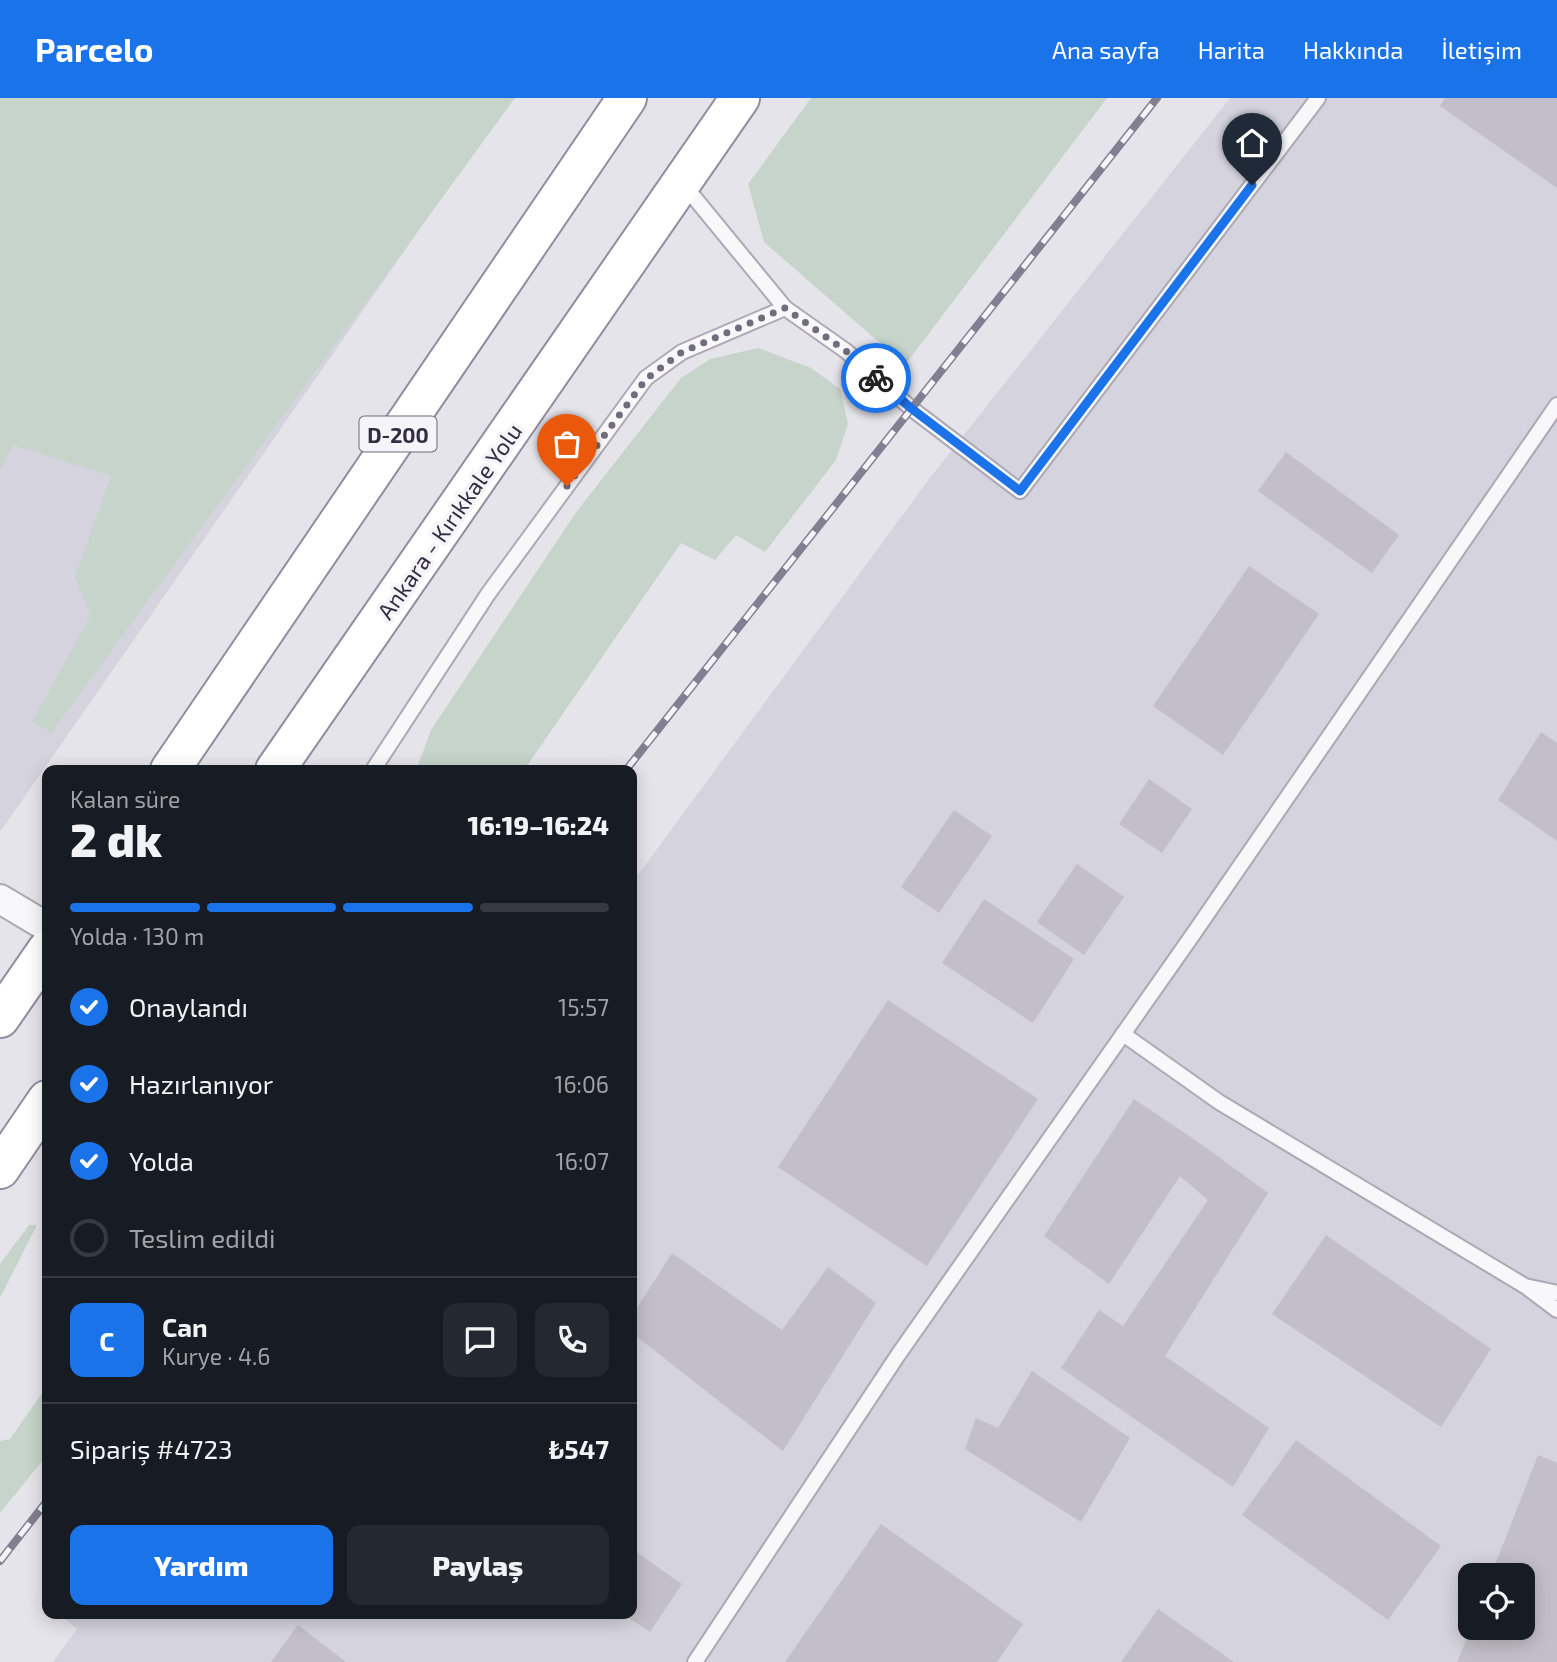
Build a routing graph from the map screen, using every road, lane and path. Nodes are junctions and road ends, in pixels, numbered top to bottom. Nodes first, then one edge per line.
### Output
1 (627, 98) edge
2 (740, 98) edge
3 (1318, 98) edge
4 (683, 184) junction
5 (785, 308) junction
6 (1557, 405) edge
7 (173, 765) edge
8 (278, 765) edge
9 (376, 765) edge
10 (0, 899) edge
11 (42, 924) edge
12 (42, 957) edge
13 (0, 1018) edge
14 (1123, 1034) junction
15 (42, 1107) edge
16 (0, 1169) edge
17 (1525, 1286) junction
18 (1557, 1293) edge
19 (1557, 1310) edge
20 (699, 1660) edge

1 - 7 highway, D-200
2 - 4 highway, Ankara - Kırıkkale Yolu
3 - 5 lane
4 - 5 lane
4 - 8 highway, Ankara - Kırıkkale Yolu
5 - 9 lane
6 - 14 lane
10 - 11 street
12 - 13 highway
14 - 17 lane
14 - 20 lane
15 - 16 highway
17 - 18 lane
17 - 19 lane

